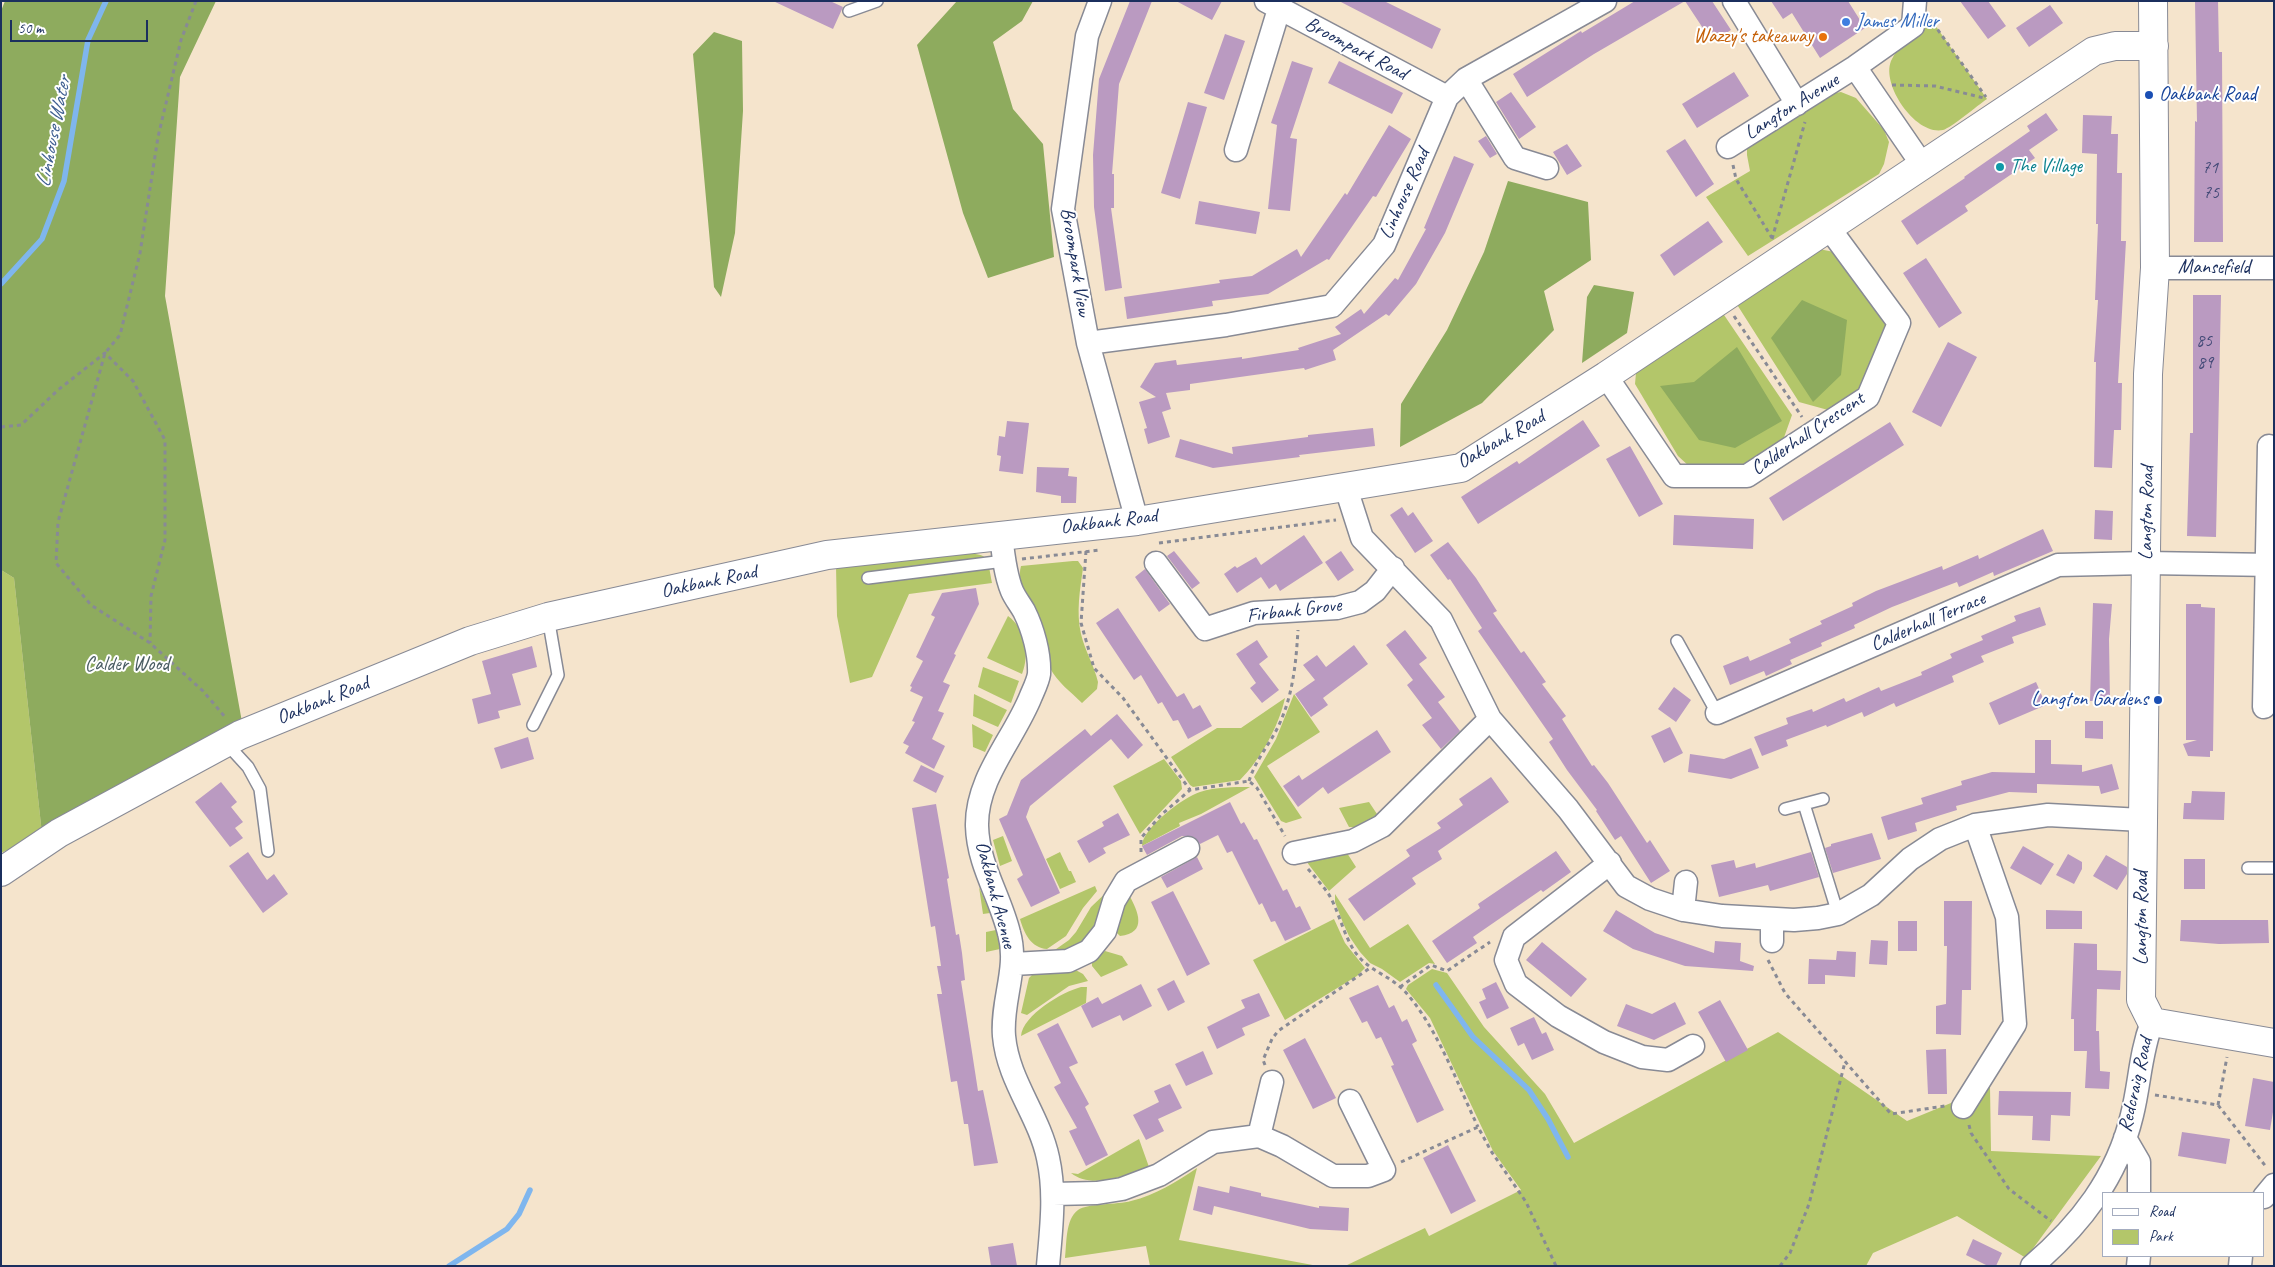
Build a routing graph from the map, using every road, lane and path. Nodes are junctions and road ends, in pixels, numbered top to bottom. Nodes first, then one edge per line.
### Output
1 (196, 1) edge
2 (877, 1) edge
3 (1100, 1) edge
4 (1605, 1) edge
5 (1734, 1) edge
6 (2153, 1) edge
7 (1273, 5) edge
8 (1915, 8) edge
9 (850, 12) dead end
10 (2154, 46) junction
11 (1855, 67) junction
12 (1466, 79) junction
13 (1871, 91) junction
14 (1447, 97) junction
15 (1806, 98) junction
16 (1728, 147) joint
17 (1236, 150) dead end
18 (1923, 166) junction
19 (1547, 168) dead end
20 (1829, 228) junction
21 (1772, 238) junction
22 (2155, 268) junction
23 (2274, 268) edge
24 (1762, 273) junction
25 (1723, 299) junction
26 (1088, 343) junction
27 (105, 353) junction
28 (1606, 376) junction
29 (1, 427) edge
30 (1813, 433) junction
31 (2269, 446) dead end
32 (1345, 485) junction
33 (1354, 518) junction
34 (1137, 520) junction
35 (1001, 535) junction
36 (1086, 539) junction
37 (1105, 549) dead end
38 (1154, 553) joint
39 (1004, 561) junction
40 (2146, 563) junction
41 (2271, 565) edge
42 (1393, 568) junction
43 (868, 578) dead end
44 (1300, 612) junction
45 (548, 617) junction
46 (1677, 641) dead end
47 (150, 643) junction
48 (2264, 706) dead end
49 (1717, 713) joint
50 (1490, 719) junction
51 (533, 725) dead end
52 (232, 738) junction
53 (1249, 781) junction
54 (1190, 790) junction
55 (1823, 799) dead end
56 (1804, 804) junction
57 (1785, 809) dead end
58 (2142, 820) junction
59 (1975, 825) junction
60 (1188, 848) dead end
61 (268, 851) dead end
62 (1294, 852) junction
63 (1610, 863) junction
64 (2248, 868) dead end
65 (2274, 868) edge
66 (1149, 869) junction
67 (1, 872) edge
68 (1686, 882) dead end
69 (1683, 910) junction
70 (1838, 914) junction
71 (1770, 940) junction
72 (1512, 943) junction
73 (1013, 964) junction
74 (1370, 968) junction
75 (1400, 987) junction
76 (2152, 1022) junction
77 (2231, 1035) junction
78 (2274, 1043) edge
79 (1693, 1046) dead end
80 (1845, 1062) junction
81 (1272, 1082) joint
82 (2136, 1091) junction
83 (1350, 1101) dead end
84 (2218, 1105) junction
85 (1963, 1107) junction
86 (1478, 1126) junction
87 (1259, 1136) junction
88 (2124, 1138) junction
89 (1384, 1170) junction
90 (2271, 1177) edge
91 (2139, 1192) edge
92 (1053, 1194) junction
93 (2265, 1194) edge
94 (2068, 1234) junction
95 (1048, 1266) edge
96 (1556, 1266) edge
97 (1780, 1266) edge
98 (2032, 1266) edge

1 - 27 path
2 - 9 lane
3 - 26 street, Broompark View
4 - 12 street, Linhouse Road
5 - 15 street
6 - 10 street, Langton Road
7 - 14 street, Broompark Road
7 - 17 street
8 - 11 street, Langton Avenue
8 - 13 path
10 - 18 street, Oakbank Road
10 - 22 street, Langton Road
11 - 13 street, Langton Avenue
11 - 15 street, Langton Avenue
12 - 14 street, Linhouse Road
12 - 19 street
13 - 18 street, Langton Avenue
14 - 26 street, Linhouse Road
15 - 16 street, Langton Avenue
15 - 21 path
16 - 21 path
18 - 20 street, Oakbank Road
20 - 24 street, Oakbank Road
20 - 30 street, Calderhall Crescent
21 - 24 path
22 - 23 street, Mansefield
22 - 40 street, Langton Road
24 - 25 street, Oakbank Road
25 - 28 street, Oakbank Road
25 - 30 path
26 - 34 street, Broompark View
27 - 29 path
27 - 47 path
27 - 47 path
28 - 30 street, Calderhall Crescent
28 - 32 street, Oakbank Road
31 - 41 street
32 - 33 street
32 - 34 street, Oakbank Road
33 - 38 path
33 - 42 street
34 - 36 street, Oakbank Road
35 - 36 street, Oakbank Road
35 - 39 street, Oakbank Avenue
35 - 45 street, Oakbank Road
36 - 37 path
36 - 39 path
36 - 54 path
38 - 44 street, Firbank Grove
39 - 43 lane
39 - 73 street, Oakbank Avenue
40 - 41 street, Calderhall Terrace
40 - 49 street, Calderhall Terrace
40 - 58 street, Langton Road
41 - 48 street
42 - 44 street, Firbank Grove
42 - 50 street
44 - 53 path
45 - 51 lane
45 - 52 street, Oakbank Road
46 - 49 lane
47 - 52 path
50 - 62 street
50 - 63 street
52 - 61 lane
52 - 67 street, Oakbank Road
53 - 54 path
53 - 62 path
54 - 66 path
55 - 56 lane
56 - 57 lane
56 - 70 lane
58 - 59 street
58 - 76 street, Langton Road
59 - 70 street
59 - 85 street
60 - 66 street
62 - 74 path
63 - 69 street
63 - 72 street
64 - 65 lane
66 - 73 street
68 - 69 street
69 - 71 street
70 - 71 street
71 - 80 path
72 - 75 path
72 - 79 street
73 - 92 street, Oakbank Avenue
74 - 75 path
74 - 81 path
75 - 86 path
76 - 77 street
76 - 82 street, Redcraig Road
77 - 78 street
77 - 84 path
80 - 85 path
80 - 97 path
81 - 87 street
82 - 84 path
82 - 88 street, Redcraig Road
83 - 89 street
84 - 90 path
85 - 94 path
86 - 89 path
86 - 96 path
87 - 89 street
87 - 92 street
88 - 91 street
88 - 94 street, Redcraig Road
90 - 93 street
92 - 95 street, Oakbank Avenue
94 - 98 street, Redcraig Road

